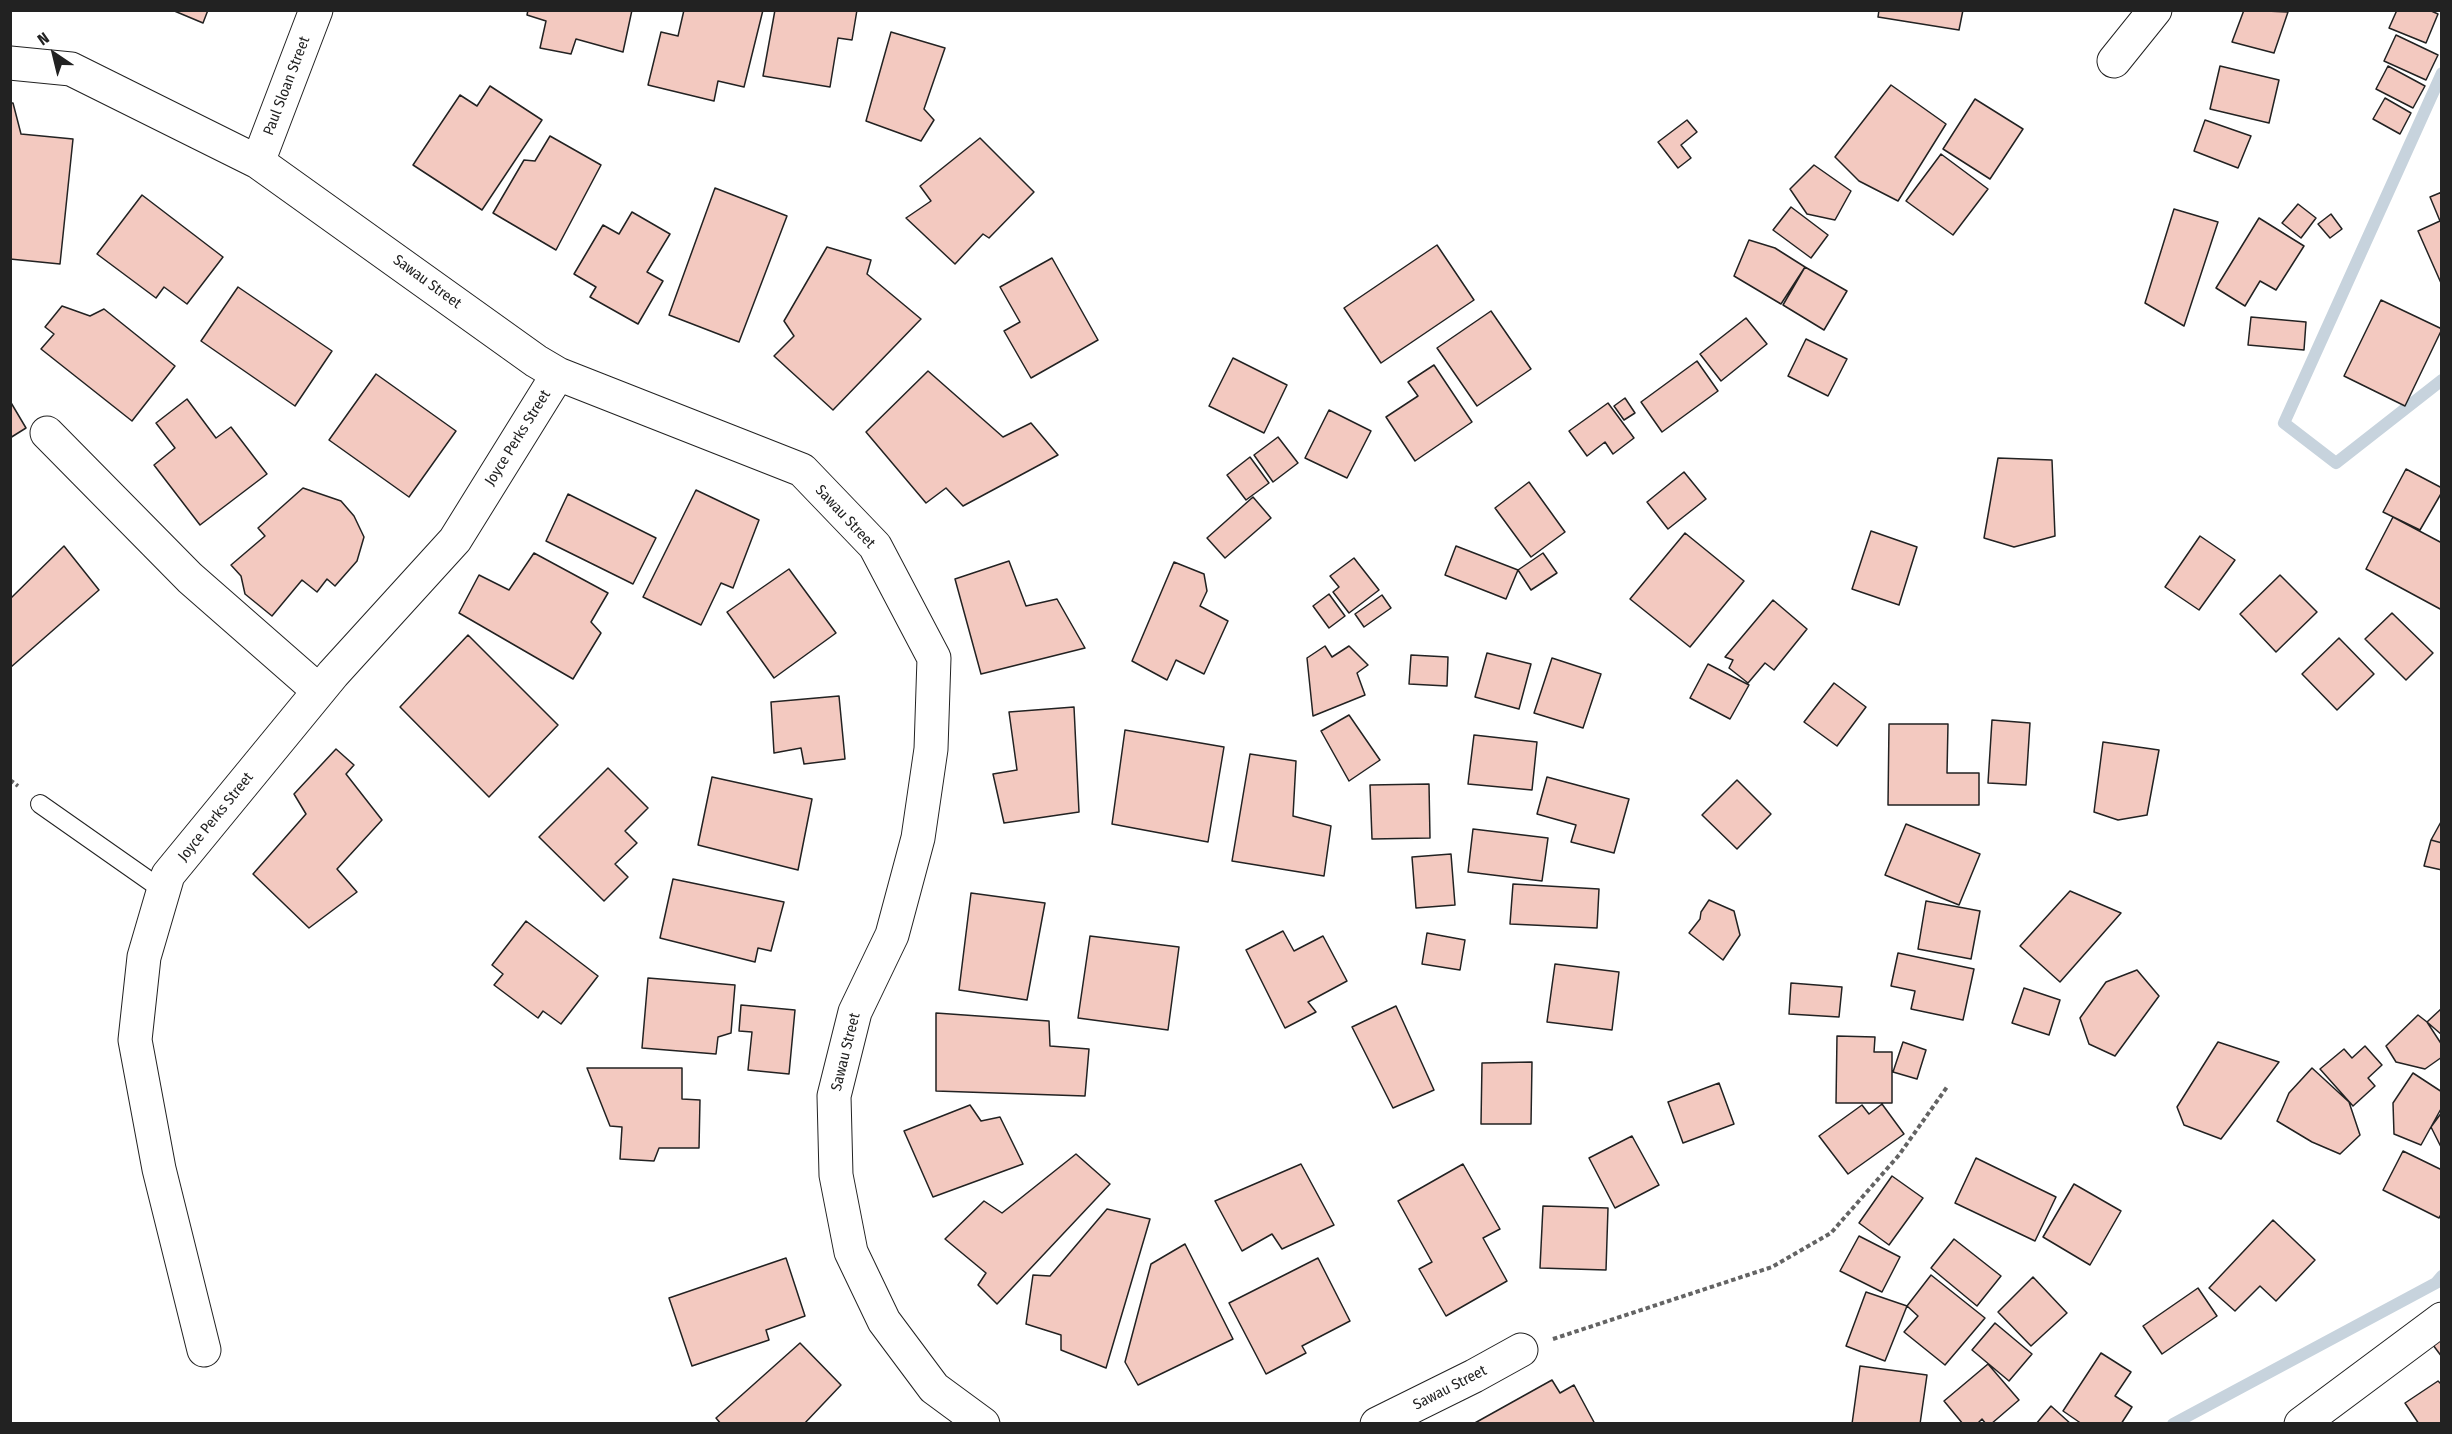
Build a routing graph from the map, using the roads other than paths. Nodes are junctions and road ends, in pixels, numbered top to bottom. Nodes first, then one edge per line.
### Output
1 (316, 10) edge
2 (2155, 10) edge
3 (2114, 61) dead end
4 (10, 63) edge
5 (258, 162) junction
6 (558, 374) junction
7 (47, 433) dead end
8 (319, 691) junction
9 (40, 804) dead end
10 (164, 891) junction
11 (2442, 1319) edge
12 (204, 1350) dead end
13 (1521, 1350) road end
14 (982, 1424) edge
15 (1377, 1424) edge
16 (2301, 1424) edge

1 - 5 street, Paul Sloan Street
2 - 3 street
4 - 5 street, Sawau Street
5 - 6 street, Sawau Street
6 - 8 street, Joyce Perks Street
6 - 14 street, Sawau Street
7 - 8 street
8 - 10 street, Joyce Perks Street
9 - 10 lane
10 - 12 street, Joyce Perks Street
11 - 16 street
13 - 15 street, Sawau Street

